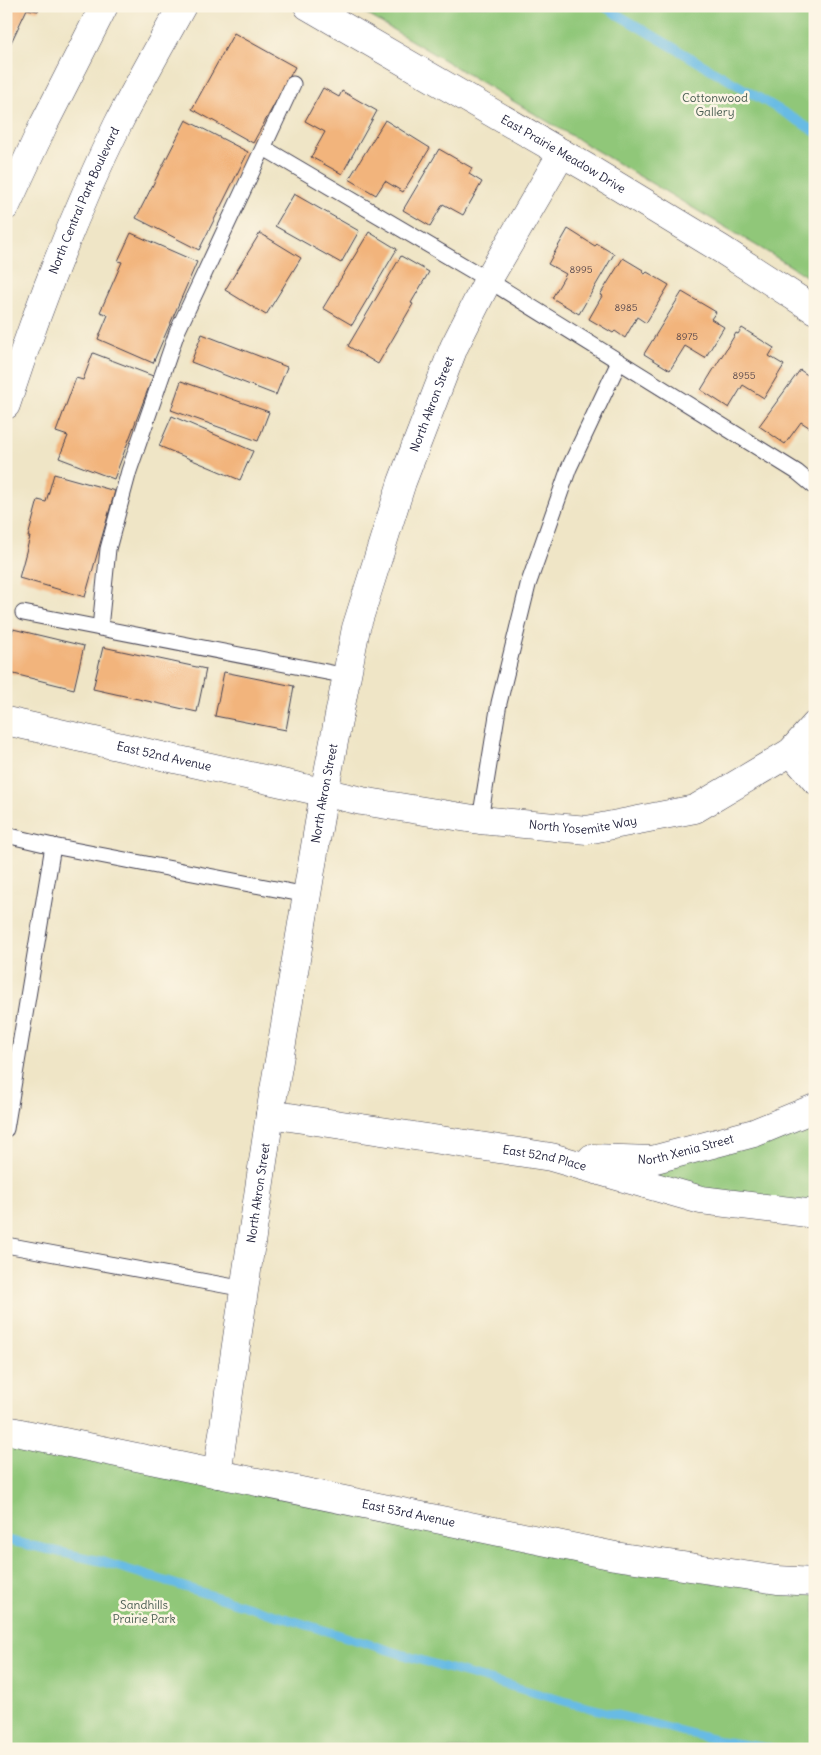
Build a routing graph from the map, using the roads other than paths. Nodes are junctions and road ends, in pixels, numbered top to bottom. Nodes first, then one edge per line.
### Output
1 (104, 6) edge
2 (182, 6) edge
3 (308, 6) edge
4 (293, 84) dead end
5 (264, 148) junction
6 (562, 153) junction
7 (6, 206) edge
8 (488, 280) junction
9 (815, 310) edge
10 (619, 362) junction
11 (6, 405) edge
12 (815, 487) edge
13 (23, 613) dead end
14 (100, 628) junction
15 (347, 676) junction
16 (6, 721) edge
17 (815, 725) edge
18 (791, 752) junction
19 (815, 780) edge
20 (324, 793) junction
21 (480, 820) junction
22 (6, 835) edge
23 (54, 846) junction
24 (307, 895) junction
25 (815, 1108) edge
26 (270, 1114) junction
27 (6, 1129) edge
28 (551, 1156) junction
29 (815, 1214) edge
30 (6, 1245) edge
31 (244, 1289) junction
32 (6, 1430) edge
33 (217, 1474) junction
34 (815, 1582) edge

1 - 7 street
2 - 11 street, North Central Park Boulevard
3 - 6 street, East Prairie Meadow Drive
4 - 5 lane
5 - 8 lane
5 - 14 lane
6 - 8 street, North Akron Street
6 - 9 street, East Prairie Meadow Drive
8 - 10 lane
8 - 15 street, North Akron Street
10 - 12 lane
10 - 21 lane
13 - 14 lane
14 - 15 lane
15 - 20 street, North Akron Street
16 - 20 street, East 52nd Avenue
17 - 18 street, North Yosemite Way
18 - 19 street
18 - 21 street, North Yosemite Way
20 - 21 street, North Yosemite Way
20 - 24 street, North Akron Street
22 - 23 lane
23 - 24 lane
23 - 27 lane
24 - 26 street, North Akron Street
25 - 28 street, North Xenia Street
26 - 28 street, East 52nd Place
26 - 31 street, North Akron Street
28 - 29 street, East 52nd Place
30 - 31 lane
31 - 33 street, North Akron Street
32 - 33 street, East 53rd Avenue
33 - 34 street, East 53rd Avenue

